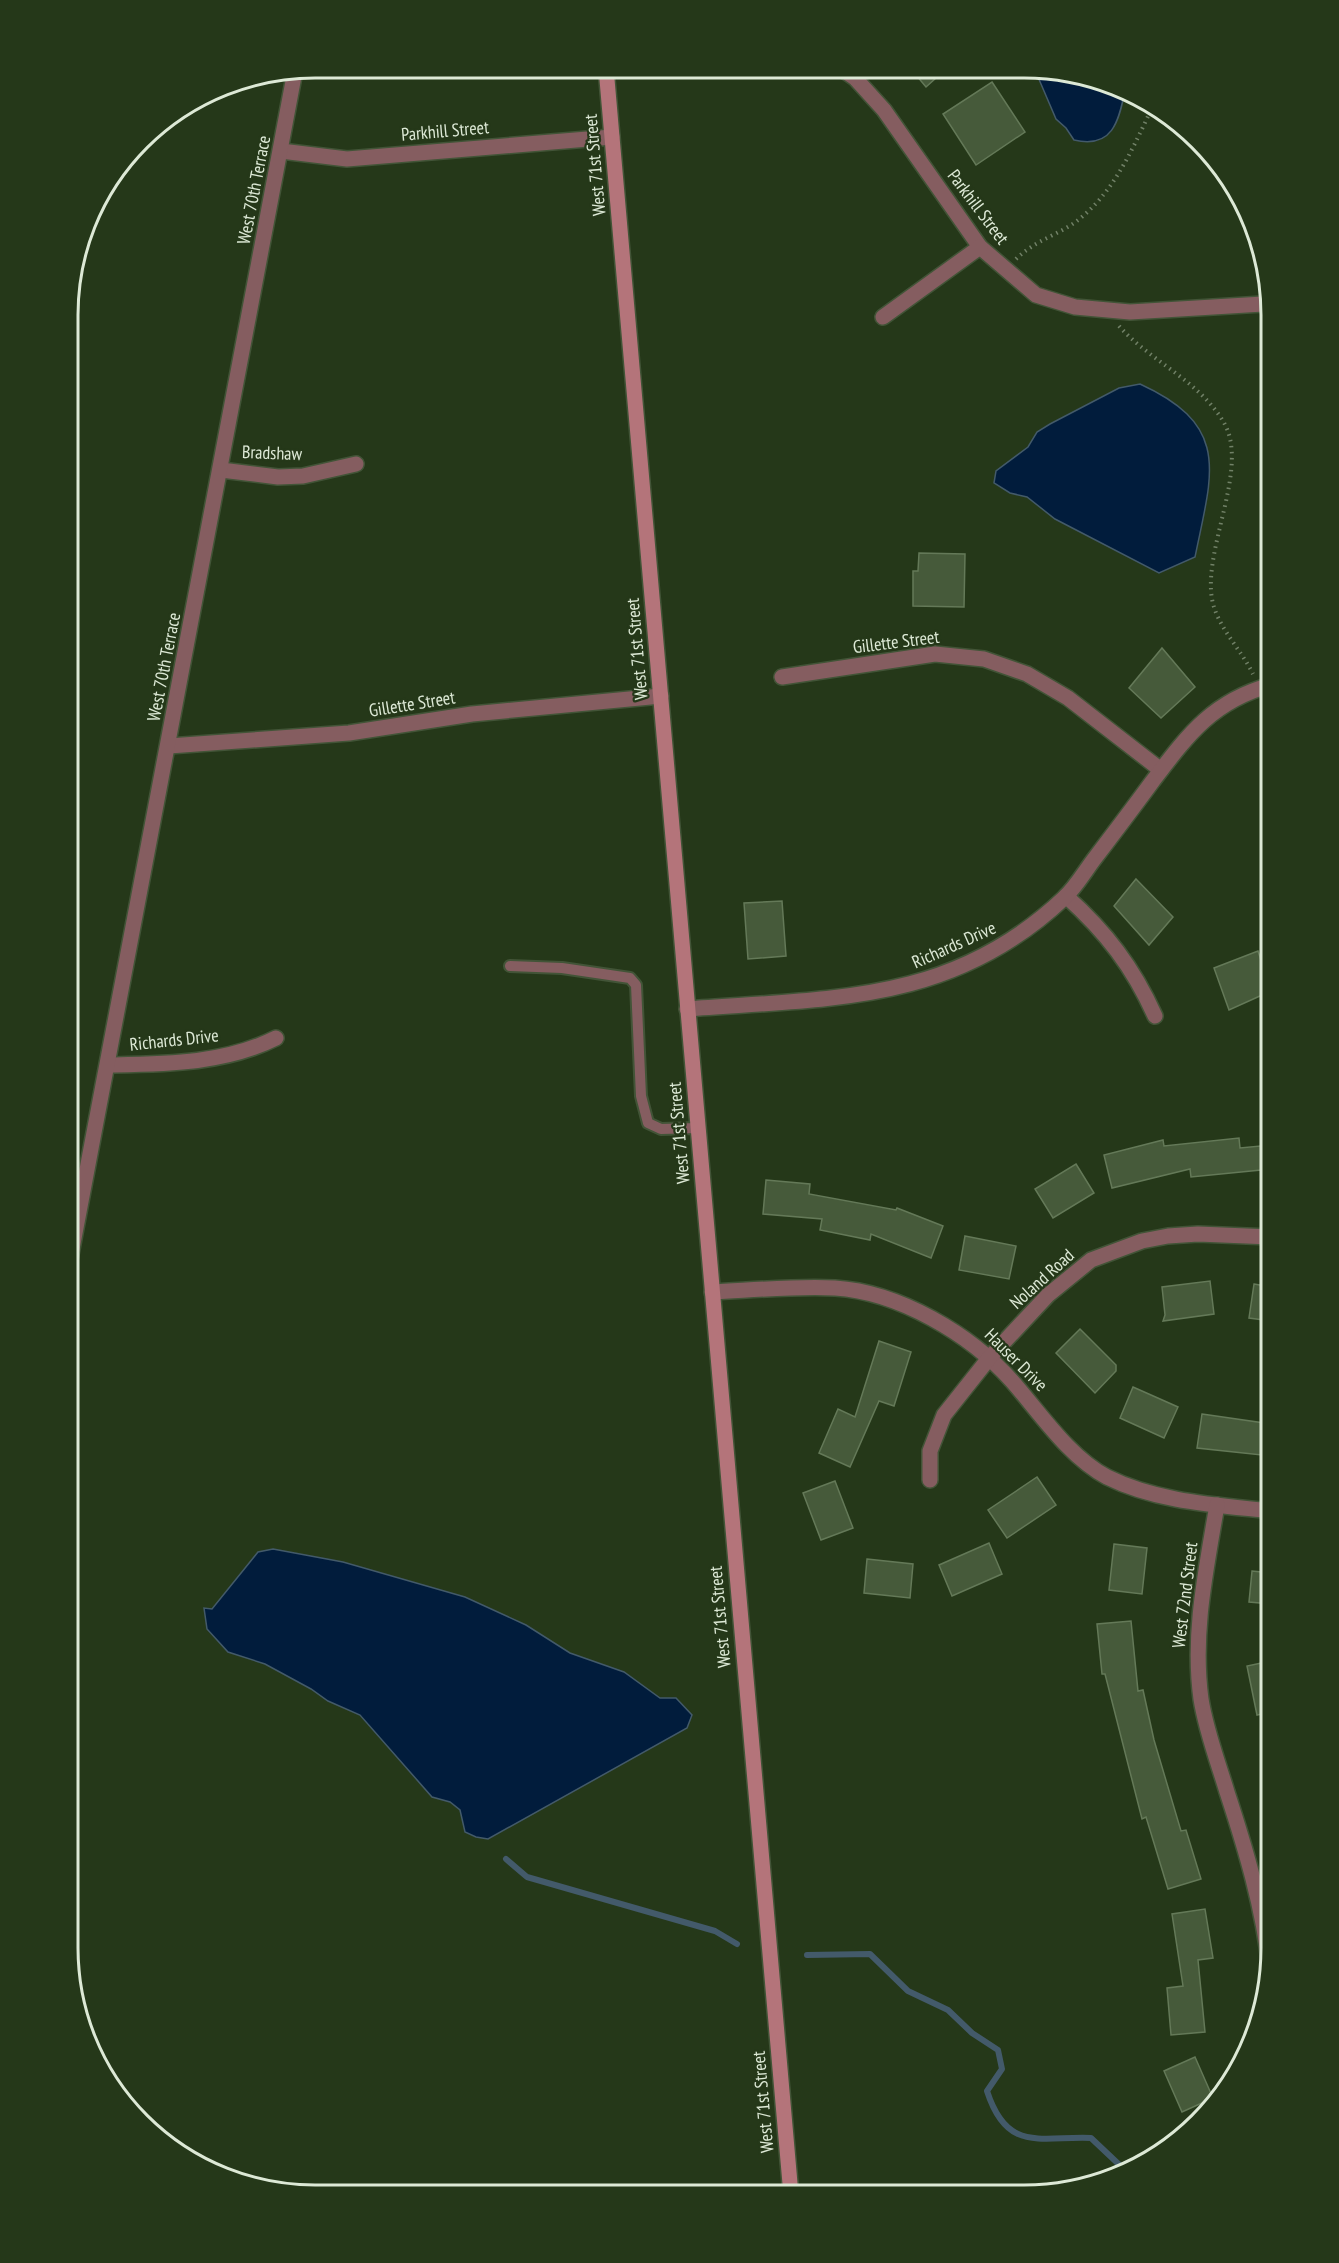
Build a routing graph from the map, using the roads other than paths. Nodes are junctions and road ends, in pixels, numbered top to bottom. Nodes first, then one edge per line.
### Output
1 (607, 78) edge
2 (855, 78) edge
3 (294, 79) edge
4 (612, 136) junction
5 (281, 151) junction
6 (980, 247) junction
7 (1260, 304) edge
8 (883, 317) dead end
9 (356, 464) dead end
10 (221, 470) junction
11 (782, 677) dead end
12 (1261, 688) edge
13 (661, 696) junction
14 (169, 747) junction
15 (1161, 770) junction
16 (1066, 896) junction
17 (510, 966) dead end
18 (687, 1009) junction
19 (1155, 1016) dead end
20 (276, 1038) dead end
21 (108, 1065) junction
22 (698, 1128) junction
23 (78, 1219) edge
24 (1261, 1236) edge
25 (712, 1292) junction
26 (990, 1357) junction
27 (930, 1480) dead end
28 (1217, 1505) junction
29 (1261, 1510) edge
30 (1261, 1906) edge
31 (790, 2185) edge

1 - 4 street, West 71st Street
2 - 6 street, Parkhill Street
3 - 5 street, West 70th Terrace
4 - 5 street, Parkhill Street
4 - 13 street, West 71st Street
5 - 10 street, West 70th Terrace
6 - 7 street, Parkhill Street
6 - 8 street
9 - 10 street, Bradshaw
10 - 14 street, West 70th Terrace
11 - 15 street, Gillette Street
12 - 15 street, Richards Drive
13 - 14 street, Gillette Street
13 - 18 street, West 71st Street
14 - 21 street, West 70th Terrace
15 - 16 street, Richards Drive
16 - 18 street, Richards Drive
16 - 19 street
17 - 22 lane
18 - 22 street, West 71st Street
20 - 21 street, Richards Drive
21 - 23 street, West 70th Terrace
22 - 25 street, West 71st Street
24 - 26 street, Noland Road
25 - 26 street, Hauser Drive
25 - 31 street, West 71st Street
26 - 27 street, Noland Road
26 - 28 street, Hauser Drive
28 - 29 street, Hauser Drive
28 - 30 street, West 72nd Street

